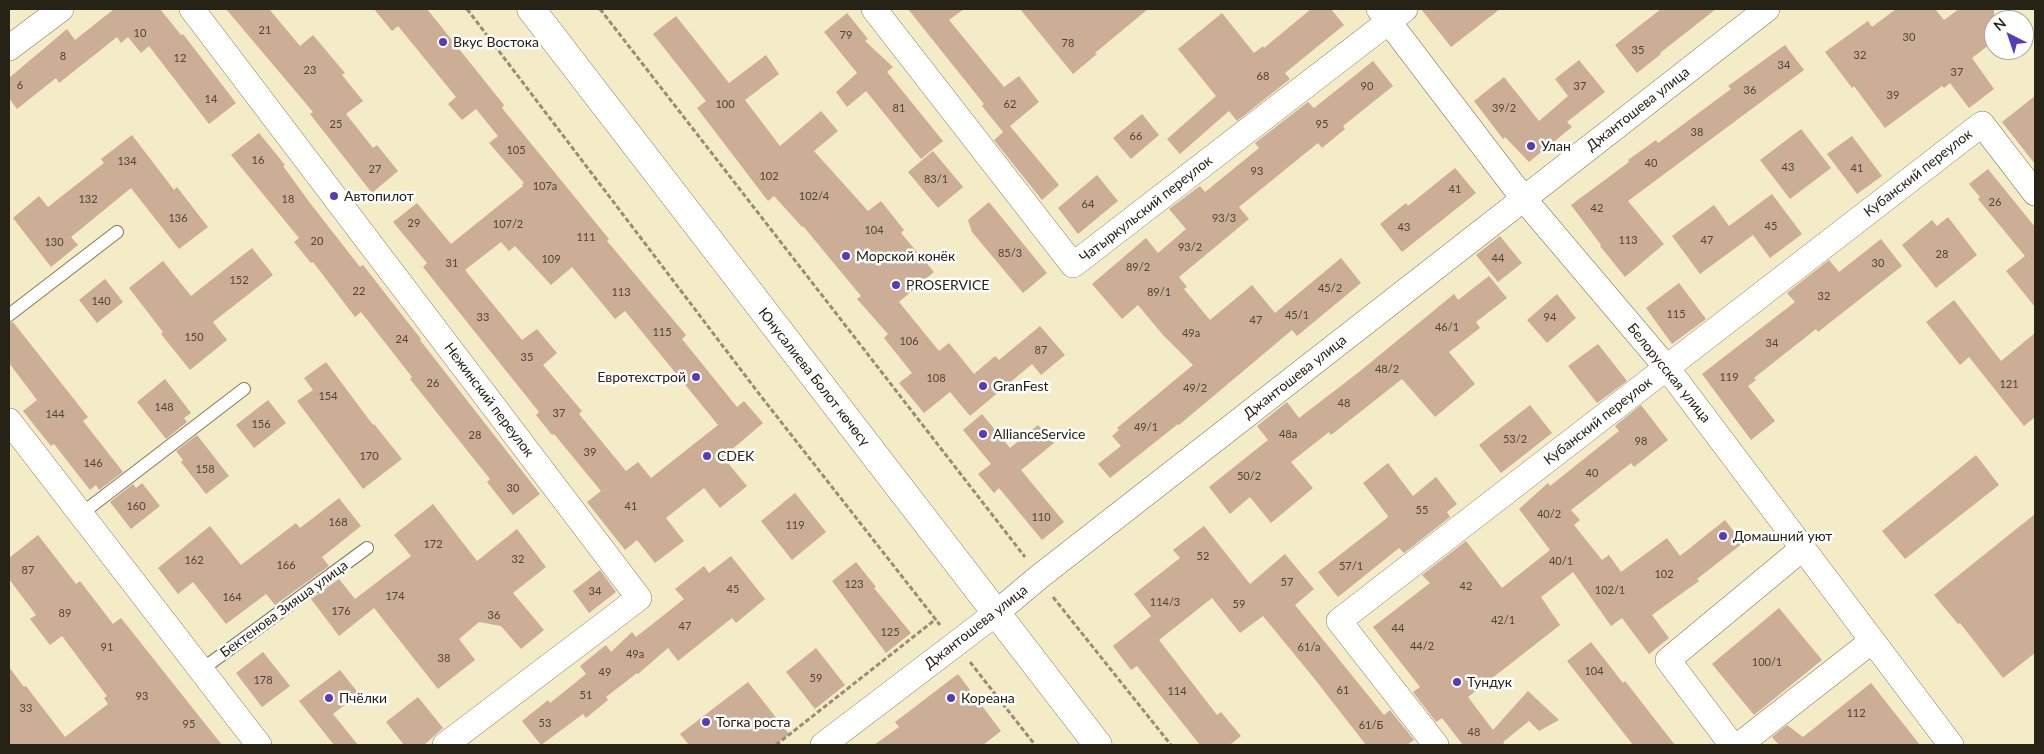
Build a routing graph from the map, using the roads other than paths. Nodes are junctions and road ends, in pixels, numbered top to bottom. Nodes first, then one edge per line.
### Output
1 (61, 9) edge
2 (192, 9) edge
3 (531, 9) edge
4 (874, 9) edge
5 (1767, 9) edge
6 (1391, 13) edge
7 (9, 48) edge
8 (2035, 193) edge
9 (1523, 198) junction
10 (117, 232) dead end
11 (9, 315) edge
12 (1667, 368) junction
13 (244, 389) dead end
14 (9, 420) edge
15 (81, 514) junction
16 (366, 548) dead end
17 (1804, 548) junction
18 (995, 614) junction
19 (1872, 641) junction
20 (201, 670) junction
21 (259, 745) edge
22 (445, 745) edge
23 (823, 745) edge
24 (1098, 745) edge
25 (1436, 745) edge
26 (1732, 745) edge
27 (1740, 745) edge
28 (1951, 745) edge

1 - 7 street
2 - 22 street, Нежинский переулок
3 - 18 main road, Юнусалиева Болот көчөсү
4 - 6 street, Чатыркульский переулок
5 - 9 street, Джантошева улица
6 - 9 street, Белорусская улица
8 - 12 street, Кубанский переулок
9 - 12 street, Белорусская улица
9 - 18 street, Джантошева улица
10 - 11 lane
12 - 17 street, Белорусская улица
12 - 25 street, Кубанский переулок
13 - 15 lane
14 - 15 street
15 - 20 street
16 - 20 lane, Бектенова Зияша улица
17 - 19 street, Белорусская улица
17 - 26 street
18 - 23 street, Джантошева улица
18 - 24 main road, Юнусалиева Болот көчөсү
19 - 27 street
19 - 28 street, Белорусская улица
20 - 21 street

